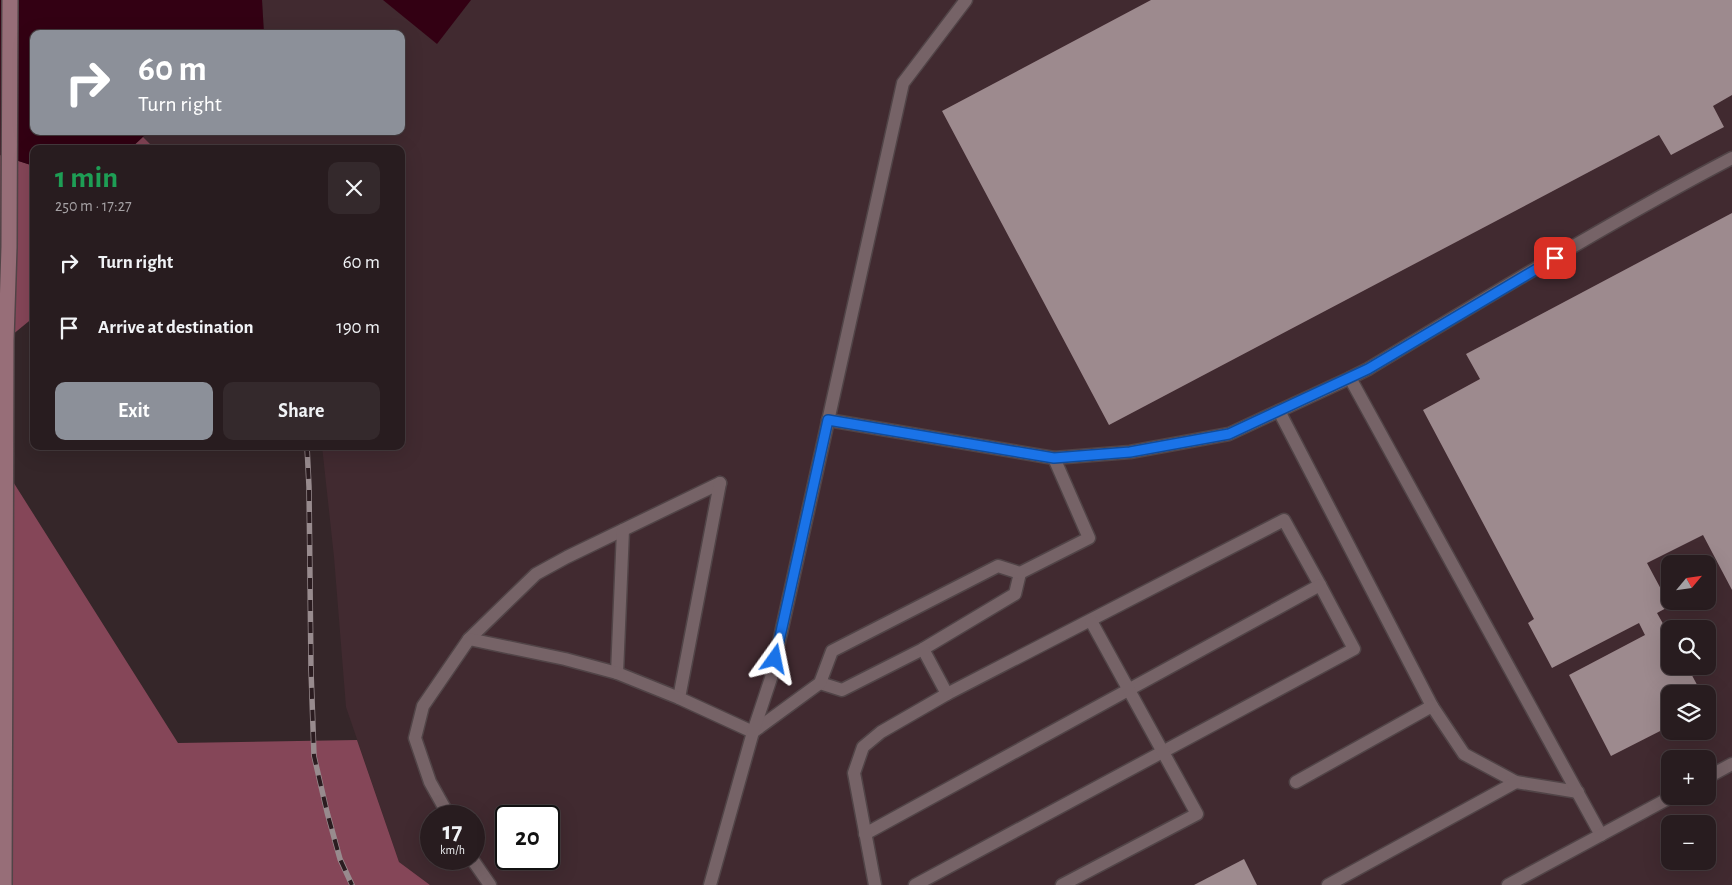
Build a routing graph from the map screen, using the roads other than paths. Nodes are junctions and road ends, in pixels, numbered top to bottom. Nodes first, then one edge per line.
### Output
1 (10, 0) edge
2 (966, 0) edge
3 (1732, 158) edge
4 (1350, 378) junction
5 (1279, 411) junction
6 (828, 420) junction
7 (1054, 458) junction
8 (623, 530) junction
9 (1020, 573) junction
10 (1320, 586) junction
11 (1090, 621) junction
12 (470, 639) junction
13 (924, 649) junction
14 (617, 673) junction
15 (820, 683) junction
16 (1130, 691) junction
17 (947, 694) junction
18 (679, 698) junction
19 (1432, 706) junction
20 (752, 732) junction
21 (1164, 752) junction
22 (1732, 764) edge
23 (1716, 773) edge
24 (1296, 782) dead end
25 (1516, 782) junction
26 (1578, 792) junction
27 (1661, 802) edge
28 (443, 805) edge
29 (865, 834) junction
30 (1601, 835) junction
31 (480, 870) edge
32 (4, 885) edge
33 (490, 885) edge
34 (710, 885) edge
35 (875, 885) edge
36 (916, 885) edge
37 (1062, 885) edge
38 (1328, 885) edge
39 (1508, 885) edge

1 - 32 main road
2 - 6 lane
3 - 4 lane
4 - 5 lane
4 - 26 lane
5 - 7 lane
5 - 19 lane
6 - 7 lane
6 - 20 lane
7 - 9 lane
8 - 12 lane
8 - 14 lane
8 - 18 lane
9 - 13 lane
9 - 15 lane
10 - 11 lane
10 - 16 lane
10 - 21 lane
11 - 16 lane
11 - 17 lane
12 - 14 lane
12 - 28 lane
13 - 15 lane
13 - 17 lane
14 - 18 lane
15 - 20 lane
16 - 21 lane
16 - 29 lane
17 - 29 lane
18 - 20 lane
19 - 24 lane
19 - 25 lane
20 - 34 lane
21 - 36 lane
21 - 37 lane
22 - 23 lane
25 - 26 lane
25 - 38 lane
26 - 30 lane
27 - 30 lane
29 - 35 lane
30 - 39 lane
31 - 33 lane

